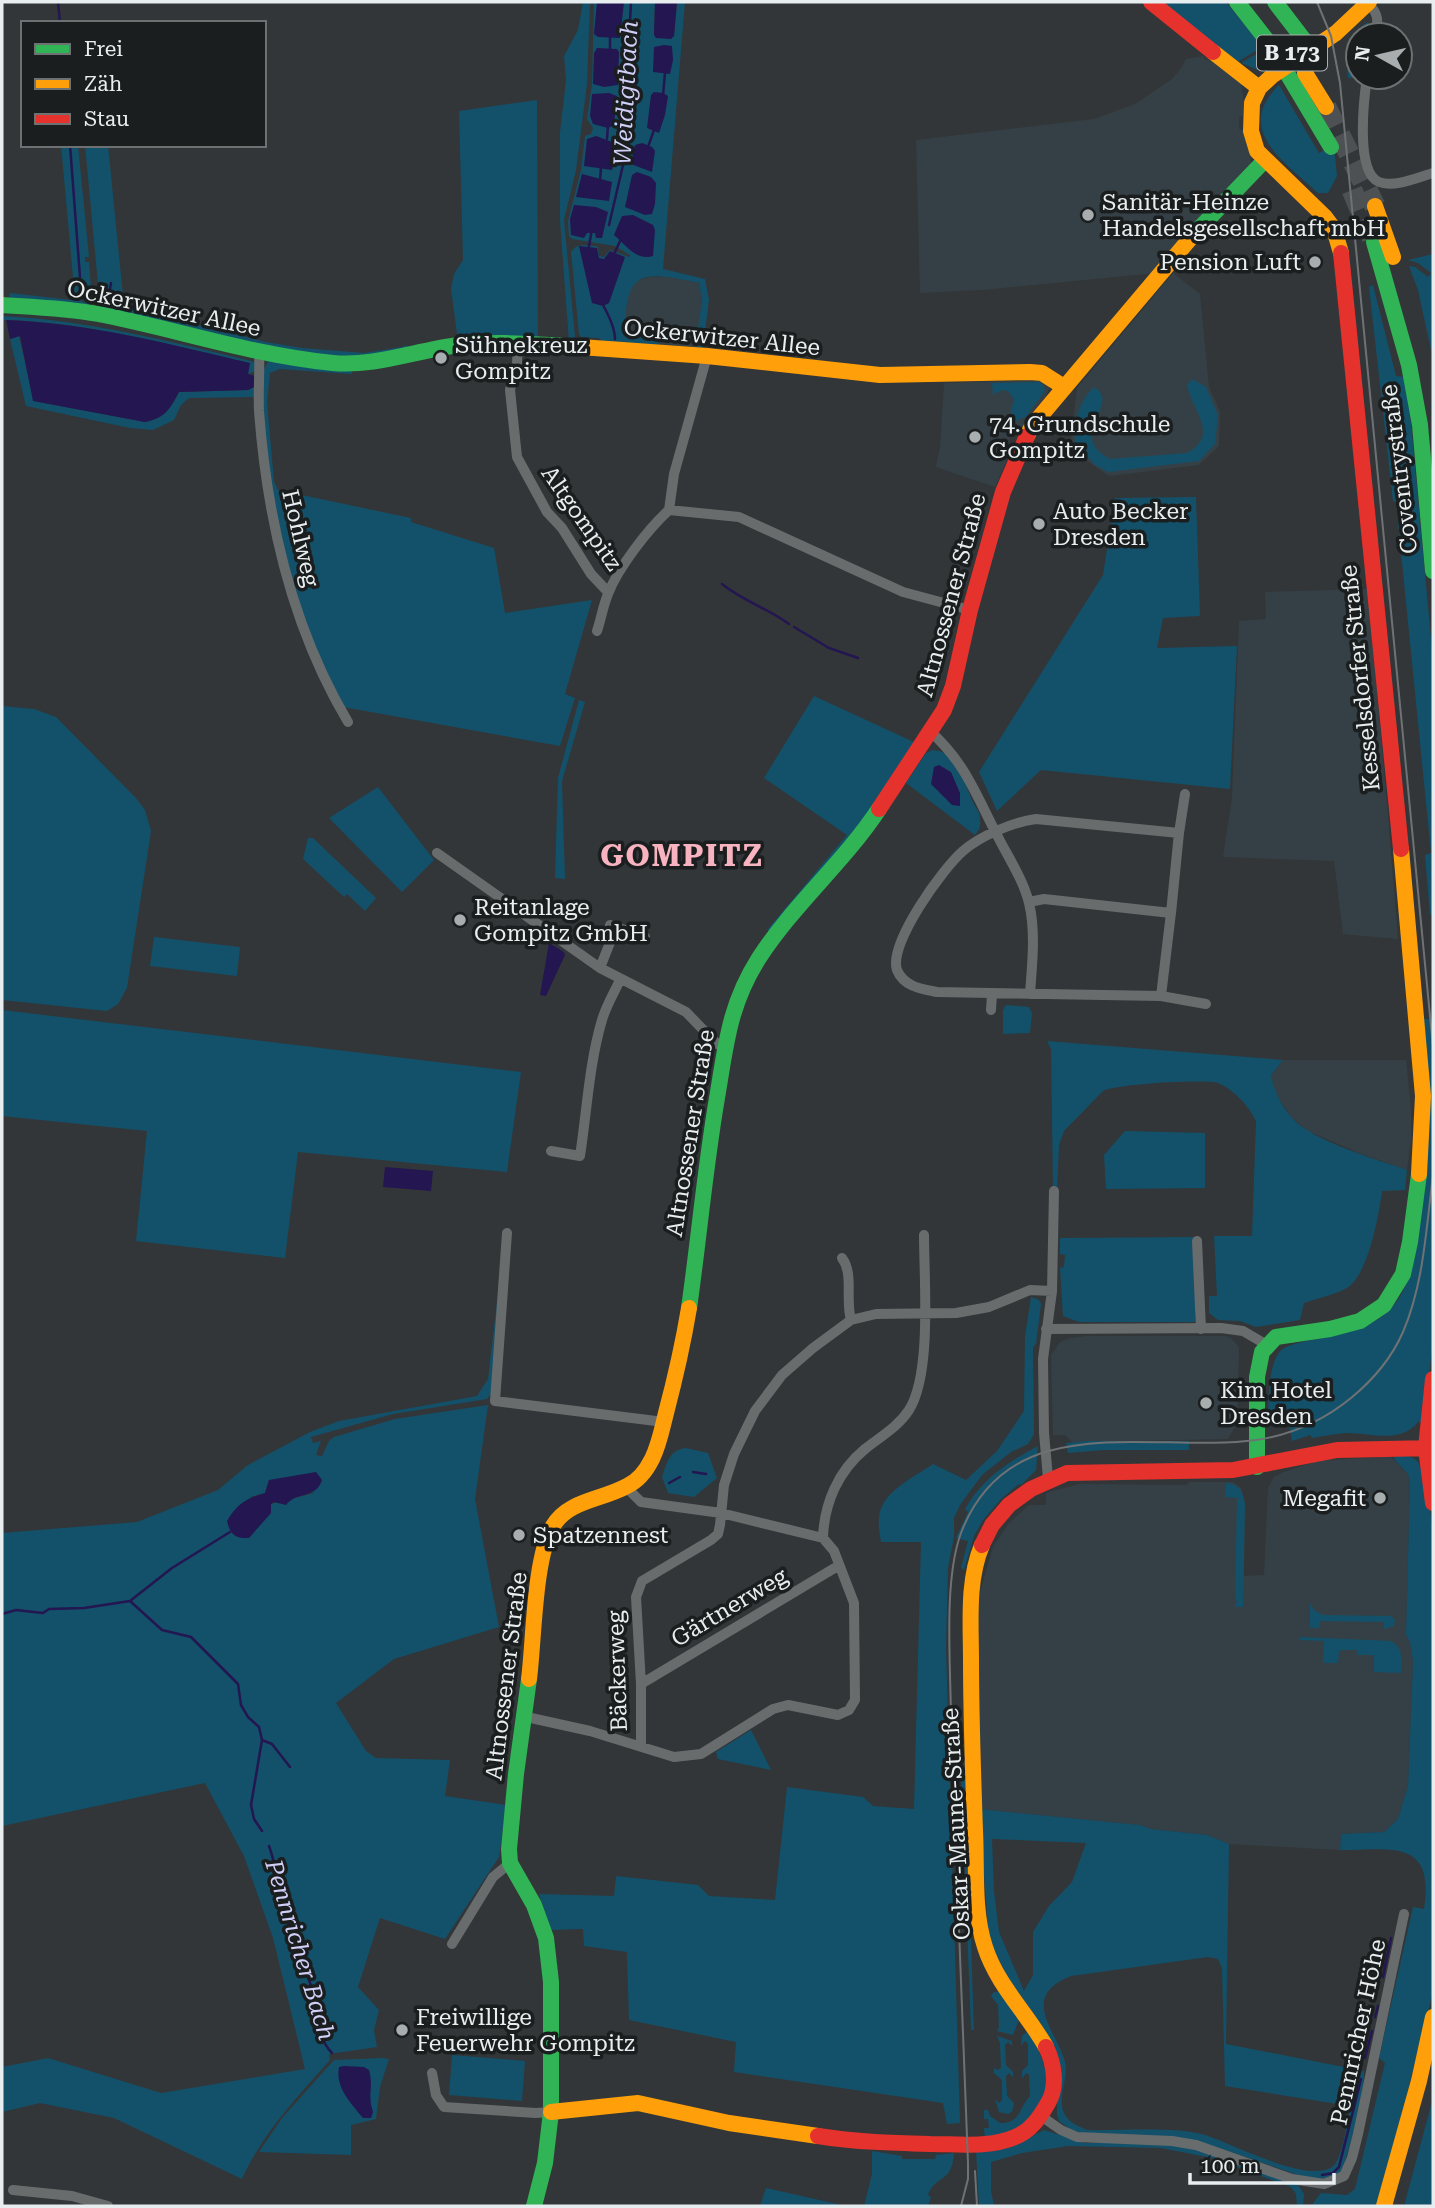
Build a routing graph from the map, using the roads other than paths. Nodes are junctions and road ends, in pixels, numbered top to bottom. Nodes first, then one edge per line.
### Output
1 (1151, 2) edge
2 (1237, 2) edge
3 (1254, 2) edge
4 (1275, 2) edge
5 (1368, 3) edge
6 (1378, 21) edge
7 (1309, 50) junction
8 (1259, 88) junction
9 (1365, 91) edge
10 (1326, 107) tunnel mouth
11 (1331, 147) dead end
12 (1265, 160) junction
13 (1433, 173) edge
14 (1375, 206) tunnel mouth
15 (1374, 242) tunnel mouth
16 (2, 305) edge
17 (518, 343) junction
18 (259, 352) junction
19 (706, 356) junction
20 (1064, 387) junction
21 (1433, 427) edge
22 (669, 510) junction
23 (1433, 571) edge
24 (608, 592) junction
25 (970, 610) junction
26 (597, 631) dead end
27 (348, 722) dead end
28 (931, 732) junction
29 (1185, 794) dead end
30 (996, 832) junction
31 (1180, 833) junction
32 (438, 853) dead end
33 (1029, 902) junction
34 (1171, 913) junction
35 (645, 937) dead end
36 (600, 968) junction
37 (620, 980) junction
38 (992, 994) junction
39 (1030, 994) junction
40 (1161, 996) junction
41 (1206, 1004) dead end
42 (991, 1010) dead end
43 (726, 1045) junction
44 (551, 1151) dead end
45 (1054, 1191) dead end
46 (507, 1233) dead end
47 (924, 1236) dead end
48 (1197, 1241) dead end
49 (842, 1258) dead end
50 (1052, 1290) junction
51 (925, 1313) junction
52 (852, 1320) junction
53 (1046, 1329) junction
54 (1201, 1329) junction
55 (1267, 1345) junction
56 (1433, 1379) edge
57 (664, 1422) junction
58 (1430, 1448) edge
59 (1257, 1467) junction
60 (1048, 1478) junction
61 (627, 1488) junction
62 (1433, 1503) edge
63 (721, 1513) junction
64 (823, 1538) junction
65 (838, 1566) junction
66 (642, 1684) junction
67 (522, 1716) junction
68 (641, 1746) junction
69 (510, 1863) junction
70 (1404, 1914) dead end
71 (452, 1944) dead end
72 (1433, 2017) edge
73 (432, 2073) dead end
74 (1433, 2080) edge
75 (551, 2112) junction
76 (1041, 2116) junction
77 (13, 2190) dead end
78 (108, 2206) edge
79 (534, 2206) edge
80 (1384, 2206) edge
81 (1398, 2206) edge

1 - 8 main road
2 - 11 main road, B 173
3 - 10 main road, B 173
4 - 7 main road
5 - 6 street
5 - 7 main road
7 - 8 main road
8 - 12 main road, Kesselsdorfer Straße
9 - 13 street
12 - 20 main road, Altnossener Straße
12 - 55 main road, Kesselsdorfer Straße
14 - 21 main road
15 - 23 main road, Coventrystraße
16 - 18 main road, Ockerwitzer Allee
17 - 18 main road, Ockerwitzer Allee
17 - 19 main road, Ockerwitzer Allee
17 - 24 street, Altgompitz
18 - 27 street, Hohlweg
19 - 20 main road, Ockerwitzer Allee
19 - 22 street
20 - 25 main road, Altnossener Straße
22 - 24 street, Altgompitz
22 - 25 street
24 - 26 street, Altgompitz
25 - 28 main road, Altnossener Straße
28 - 30 street
28 - 43 main road, Altnossener Straße
29 - 31 street
30 - 31 street
30 - 33 street
30 - 38 street
31 - 34 street
32 - 36 street
33 - 34 street
33 - 39 street
34 - 40 street
35 - 36 street
36 - 37 street
37 - 43 street
37 - 44 street
38 - 39 street
38 - 42 street
39 - 40 street
40 - 41 street
43 - 57 main road, Altnossener Straße
45 - 50 street
46 - 57 street
47 - 51 street
48 - 54 street
49 - 52 street
50 - 51 street
50 - 53 street
51 - 52 street
51 - 64 street
52 - 63 street
53 - 54 street
53 - 60 street
54 - 55 street
55 - 59 main road
56 - 58 main road
57 - 61 main road, Altnossener Straße
58 - 59 main road
58 - 62 main road
59 - 60 main road
60 - 76 main road, Oskar-Maune-Straße
61 - 63 street
61 - 67 main road, Altnossener Straße
63 - 64 street
63 - 66 street, Bäckerweg
64 - 65 street
65 - 66 street, Gärtnerweg
65 - 68 street
66 - 68 street, Bäckerweg
67 - 68 street
67 - 69 main road, Altnossener Straße
69 - 71 street
69 - 75 main road, Altnossener Straße
70 - 76 street, Pennricher Höhe
72 - 80 main road
73 - 75 street, Oskar-Maune-Straße
74 - 81 main road
75 - 76 main road, Oskar-Maune-Straße
75 - 79 main road, Altnossener Straße
77 - 78 street

